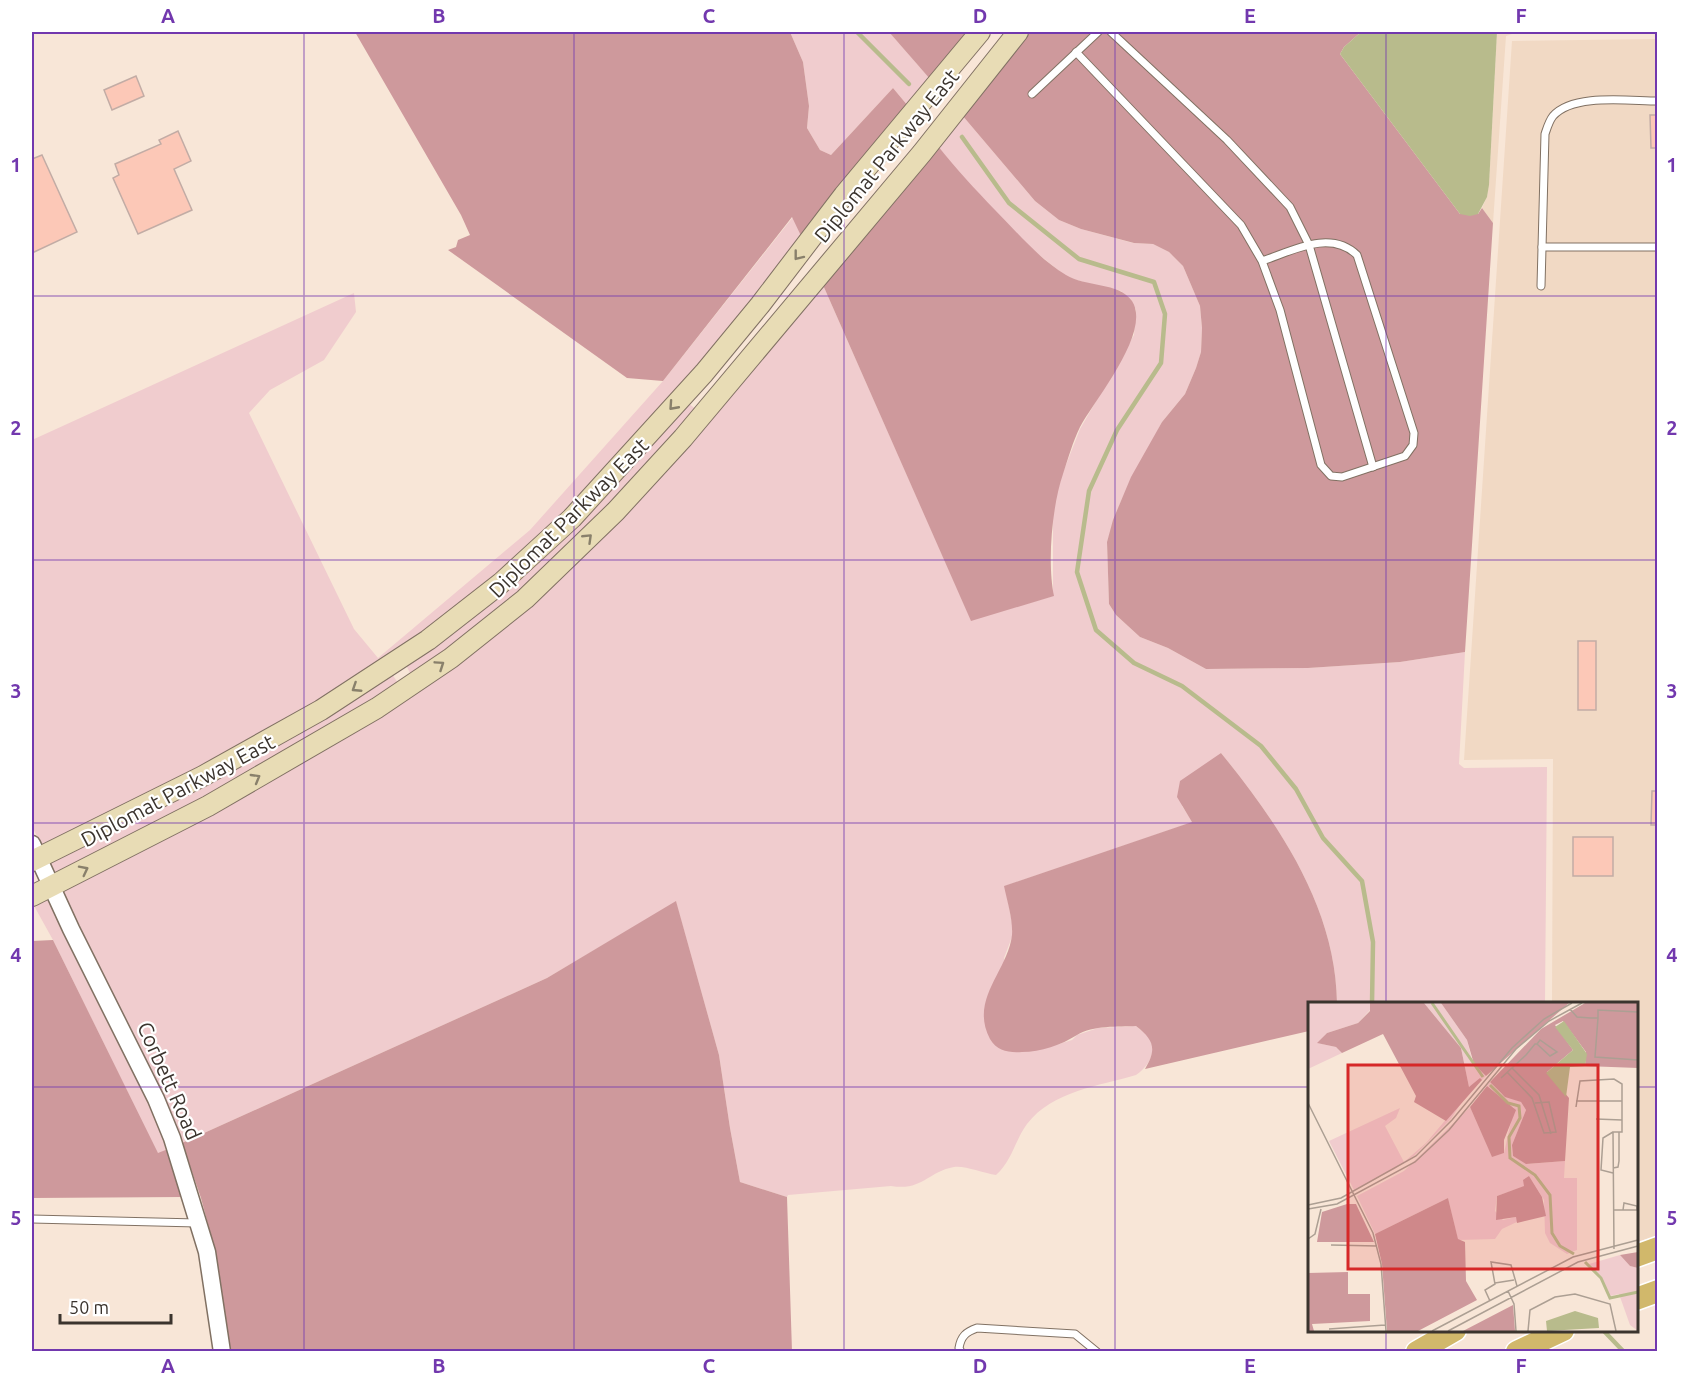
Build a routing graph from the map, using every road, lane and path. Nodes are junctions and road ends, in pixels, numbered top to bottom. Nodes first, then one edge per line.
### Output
1 (980, 32) edge
2 (1018, 32) edge
3 (1098, 32) edge
4 (1111, 32) edge
5 (1076, 52) junction
6 (1032, 94) dead end
7 (1658, 101) edge
8 (1309, 245) junction
9 (1542, 247) junction
10 (1658, 247) edge
11 (1262, 261) junction
12 (1541, 286) dead end
13 (694, 384) junction
14 (715, 401) junction
15 (1372, 467) junction
16 (395, 663) junction
17 (409, 686) junction
18 (34, 854) edge
19 (51, 886) junction
20 (32, 896) edge
21 (32, 1220) edge
22 (200, 1222) junction
23 (1658, 1248) edge
24 (1638, 1255) edge
25 (1658, 1292) edge
26 (1638, 1298) edge
27 (1452, 1332) edge
28 (1560, 1332) edge
29 (222, 1352) edge
30 (961, 1352) edge
31 (1096, 1352) edge
32 (1417, 1352) edge
33 (1517, 1352) edge

1 -> 13 main road, Diplomat Parkway East
2 - 14 main road, Diplomat Parkway East
3 - 5 lane
4 - 8 lane
5 - 6 lane
5 - 11 lane
7 - 9 lane
8 - 11 lane
8 - 15 lane
8 - 15 lane
9 - 10 lane
9 - 12 lane
11 - 15 lane
13 - 14 main road
13 -> 16 main road, Diplomat Parkway East
17 -> 14 main road, Diplomat Parkway East
16 - 17 main road
16 -> 18 main road, Diplomat Parkway East
19 -> 17 main road, Diplomat Parkway East
18 - 19 street, Corbett Road
19 - 20 main road, Diplomat Parkway East
19 - 22 street, Corbett Road
21 - 22 lane
22 - 29 street, Corbett Road
23 - 24 main road
25 - 26 main road
27 - 32 main road
28 - 33 main road
30 - 31 lane

